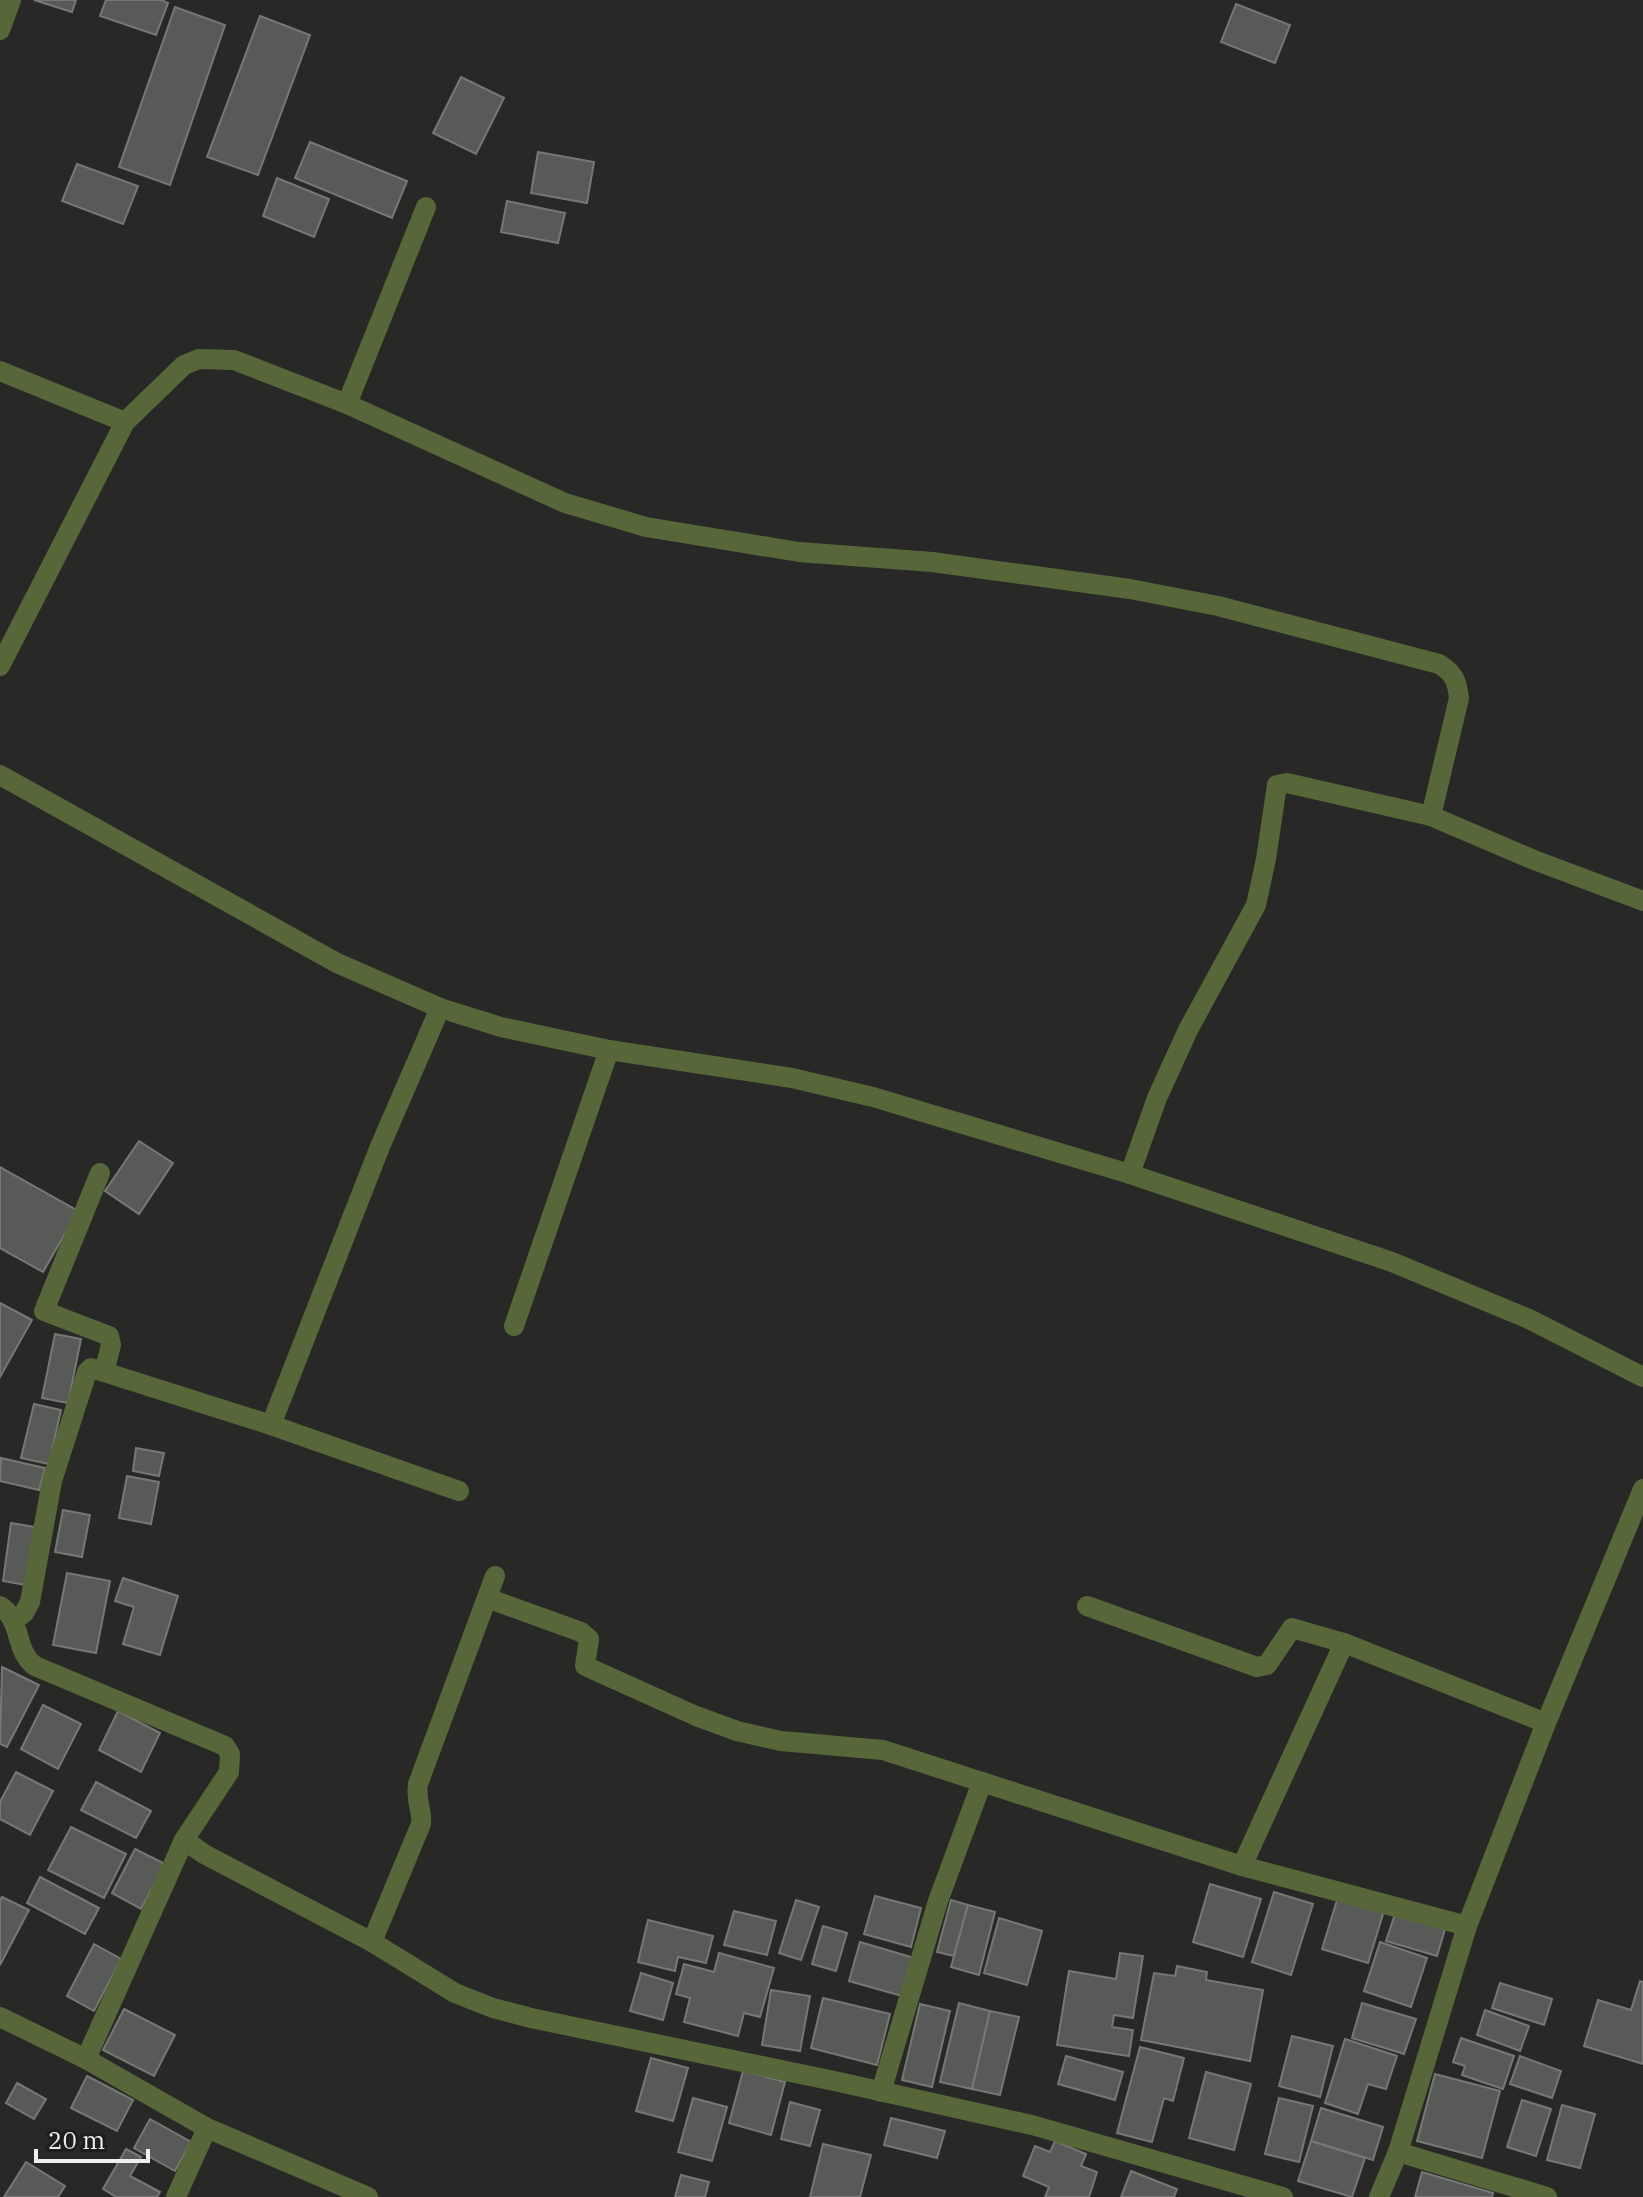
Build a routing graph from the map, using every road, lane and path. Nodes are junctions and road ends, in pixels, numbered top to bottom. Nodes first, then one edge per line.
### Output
1 (7, 1) edge
2 (0, 30) edge
3 (426, 207) dead end
4 (0, 371) edge
5 (347, 404) junction
6 (125, 422) junction
7 (0, 666) edge
8 (0, 775) edge
9 (1431, 816) junction
10 (1643, 901) edge
11 (440, 1008) junction
12 (609, 1050) junction
13 (100, 1173) dead end
14 (1130, 1174) junction
15 (514, 1326) dead end
16 (104, 1372) junction
17 (1643, 1377) edge
18 (271, 1425) junction
19 (459, 1491) dead end
20 (1641, 1499) edge
21 (495, 1576) dead end
22 (487, 1598) junction
23 (1087, 1606) dead end
24 (7, 1613) edge
25 (1344, 1643) junction
26 (1546, 1723) junction
27 (982, 1782) junction
28 (184, 1840) junction
29 (1242, 1866) junction
30 (1467, 1926) junction
31 (372, 1942) junction
32 (0, 2017) edge
33 (86, 2059) junction
34 (881, 2092) junction
35 (207, 2128) junction
36 (1398, 2152) junction
37 (176, 2197) edge
38 (368, 2197) edge
39 (1283, 2197) edge
40 (1379, 2197) edge
41 (1547, 2197) edge

1 - 2 street
3 - 5 street
4 - 6 street
5 - 6 street
5 - 9 street
6 - 7 street
8 - 11 street
9 - 10 street
9 - 14 street
11 - 12 street
11 - 18 street
12 - 14 street
12 - 15 street
13 - 16 street
14 - 17 street
16 - 18 street
16 - 24 street
18 - 19 street
20 - 26 street
21 - 22 street
22 - 27 street
22 - 31 street
23 - 25 street
24 - 28 street
25 - 26 street
25 - 29 street
26 - 30 street
27 - 29 street
27 - 34 street
28 - 31 street
28 - 33 street
29 - 30 street
30 - 36 street
31 - 34 street
32 - 33 street
33 - 35 street
34 - 39 street
35 - 37 street
35 - 38 street
36 - 40 street
36 - 41 street

